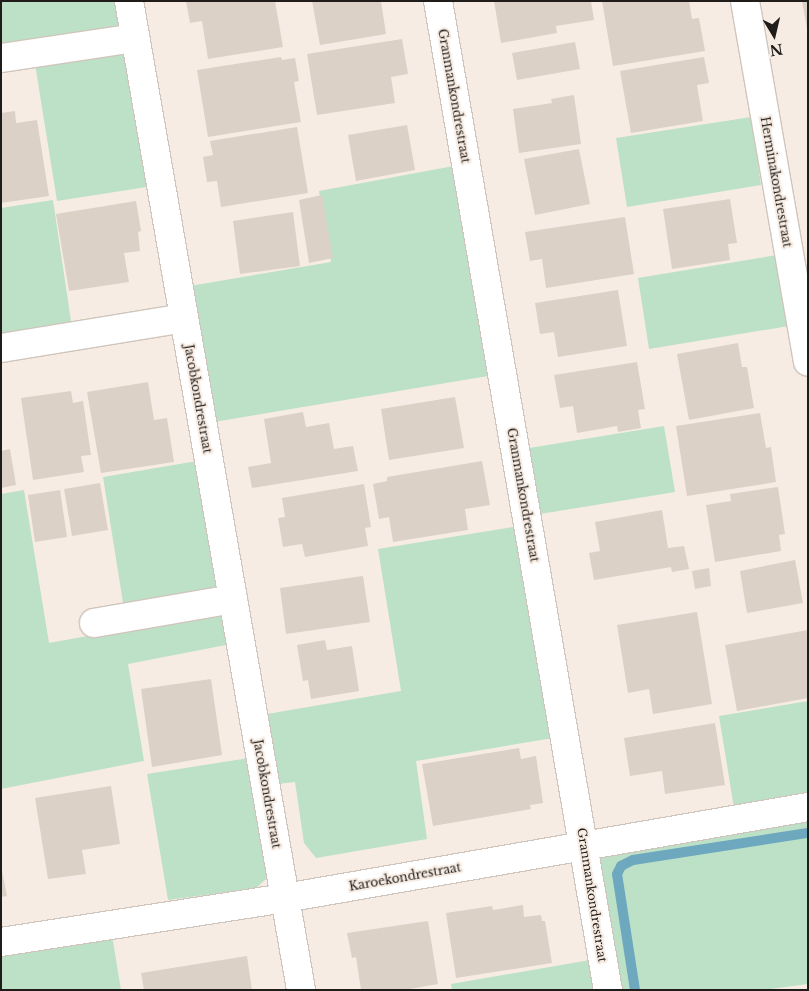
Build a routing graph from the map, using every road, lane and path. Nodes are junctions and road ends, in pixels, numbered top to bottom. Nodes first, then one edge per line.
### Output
1 (129, 1) edge
2 (438, 1) edge
3 (745, 1) edge
4 (135, 38) junction
5 (1, 58) edge
6 (184, 318) junction
7 (1, 348) edge
8 (808, 362) edge
9 (233, 599) junction
10 (94, 623) dead end
11 (808, 807) edge
12 (584, 844) junction
13 (285, 898) junction
14 (1, 942) edge
15 (300, 990) edge
16 (608, 990) edge

1 - 4 street, Jacobkondrestraat
2 - 12 street, Granmankondrestraat
3 - 8 street, Herminakondrestraat
4 - 5 street
4 - 6 street, Jacobkondrestraat
6 - 7 street
6 - 9 street, Jacobkondrestraat
9 - 10 street
9 - 13 street, Jacobkondrestraat
11 - 12 street, Karoekondrestraat
12 - 13 street, Karoekondrestraat
12 - 16 street, Granmankondrestraat
13 - 14 street, Karoekondrestraat
13 - 15 street, Jacobkondrestraat

